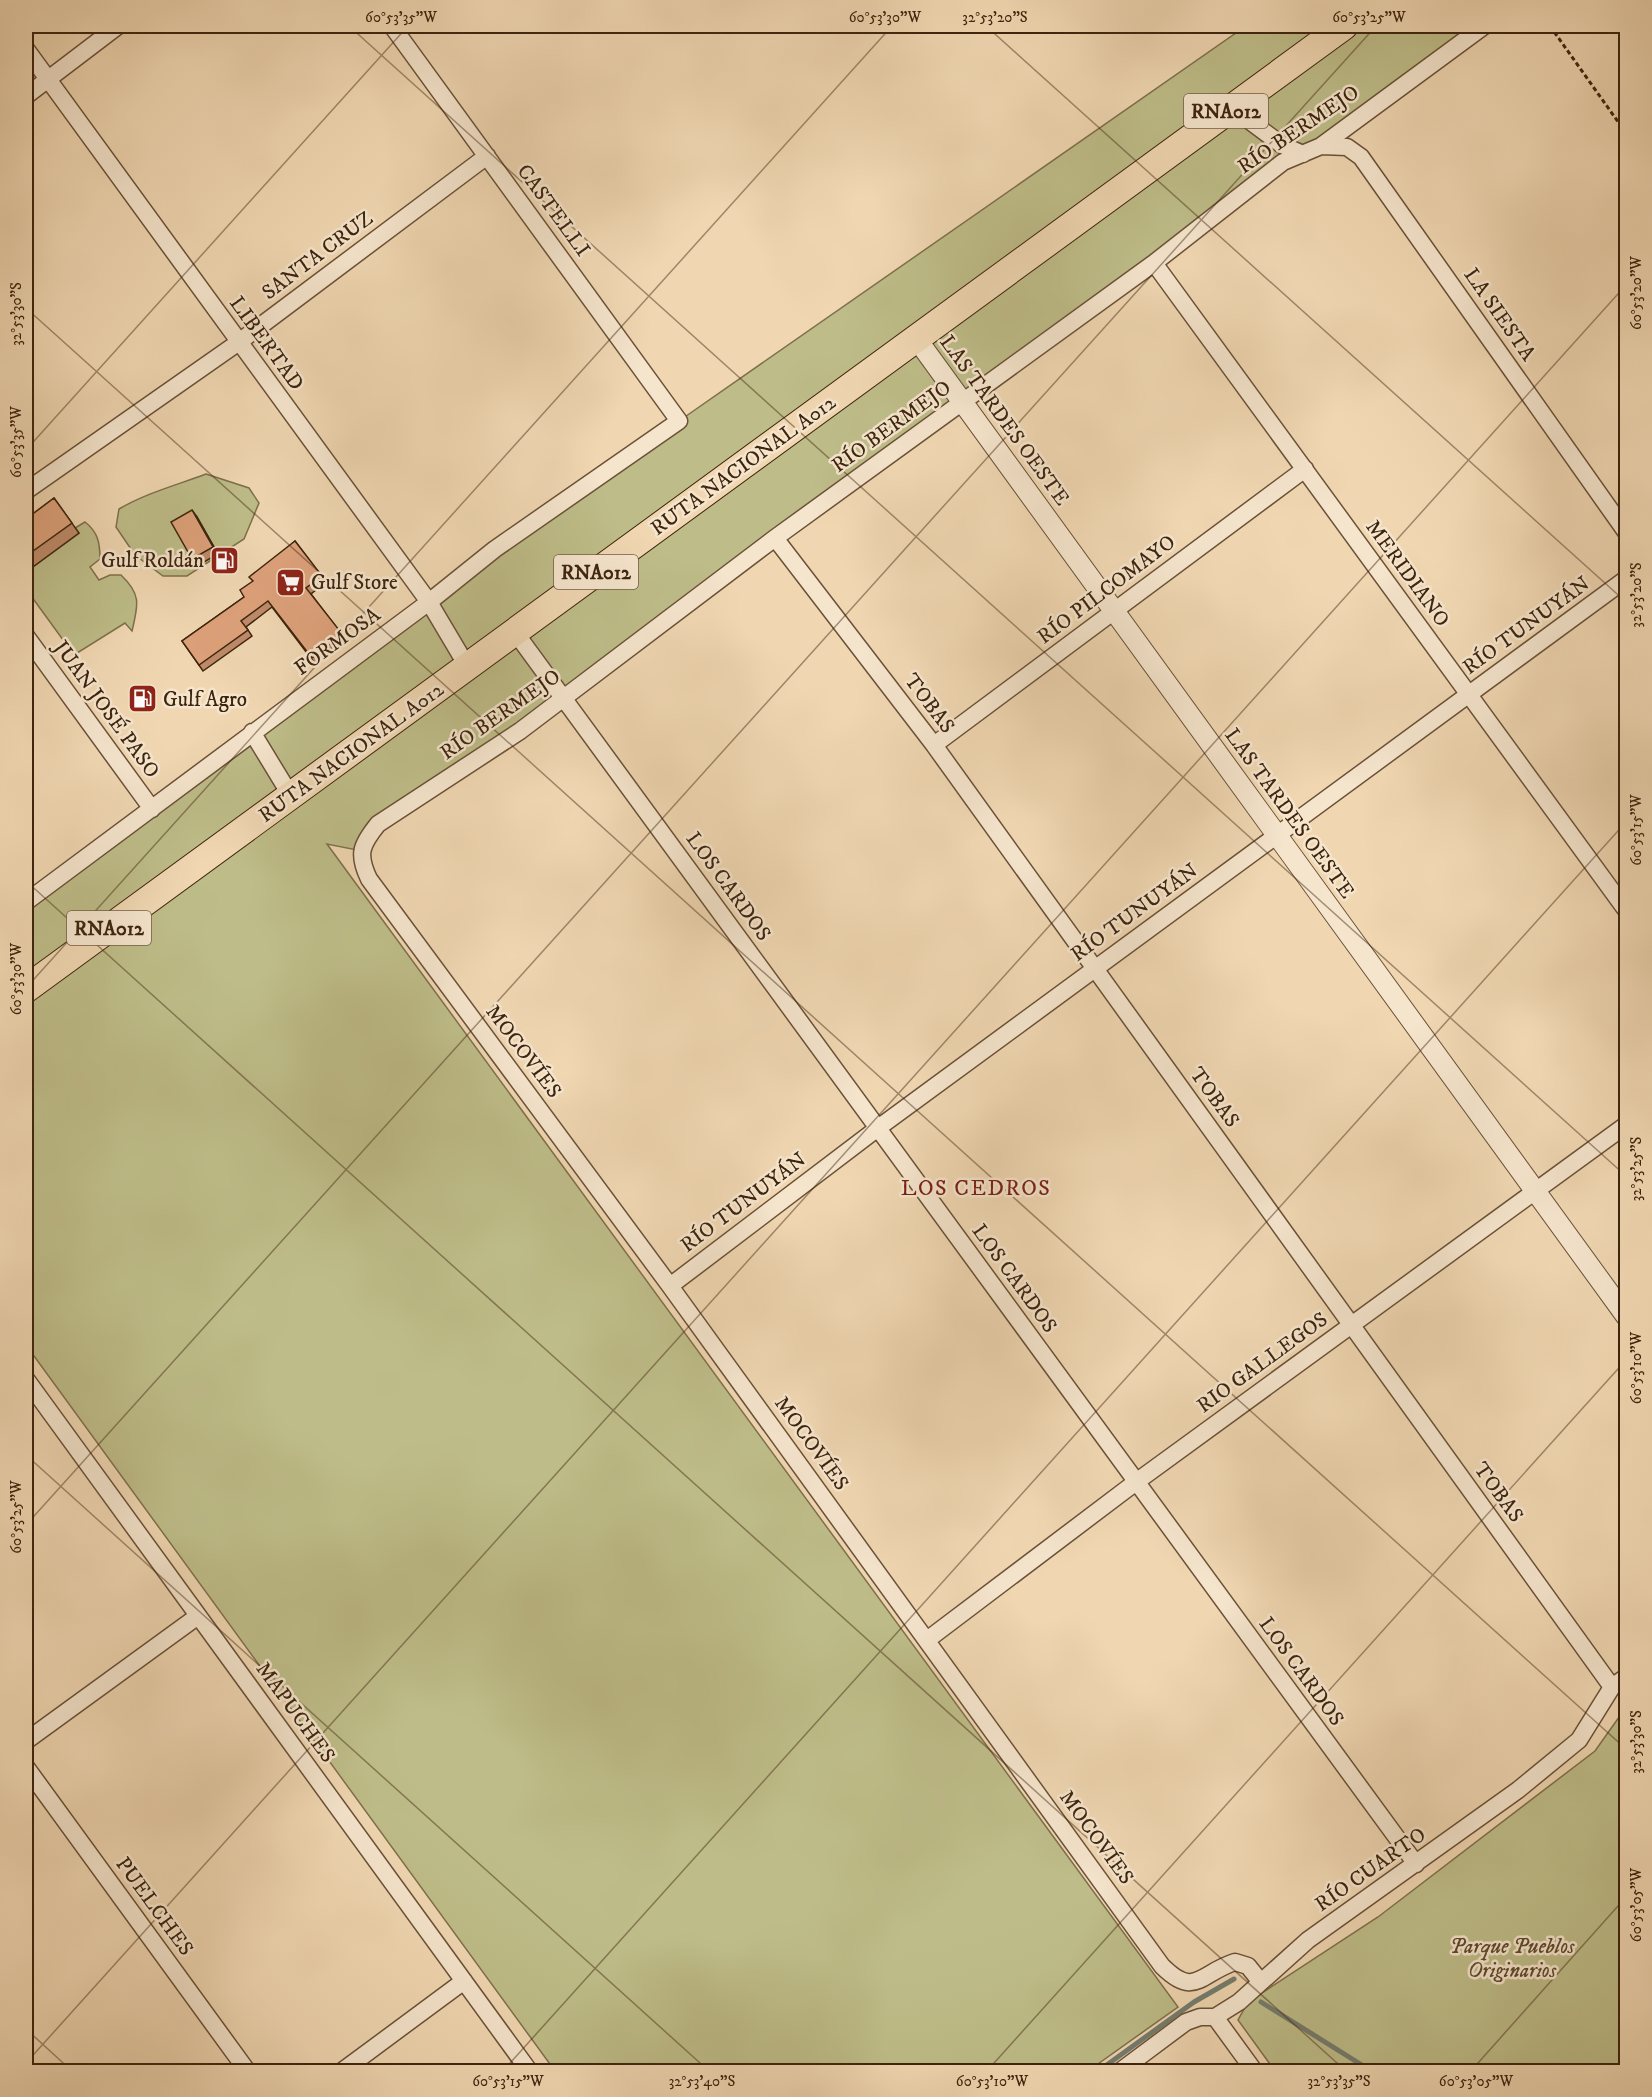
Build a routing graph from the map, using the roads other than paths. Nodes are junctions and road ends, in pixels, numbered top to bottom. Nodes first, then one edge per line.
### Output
1 (118, 26) edge
2 (392, 26) edge
3 (1344, 26) edge
4 (1484, 26) edge
5 (26, 49) edge
6 (48, 80) junction
7 (26, 96) edge
8 (1232, 107) junction
9 (1321, 146) junction
10 (1303, 154) junction
11 (487, 156) junction
12 (1154, 263) junction
13 (916, 338) junction
14 (239, 342) junction
15 (963, 402) junction
16 (679, 421) joint
17 (1305, 469) junction
18 (26, 491) edge
19 (1626, 532) edge
20 (775, 538) junction
21 (1626, 579) edge
22 (429, 602) junction
23 (1114, 611) junction
24 (515, 632) junction
25 (26, 636) edge
26 (467, 666) junction
27 (1469, 695) junction
28 (563, 698) junction
29 (252, 732) junction
30 (934, 745) junction
31 (291, 796) junction
32 (152, 809) junction
33 (1277, 835) junction
34 (362, 851) joint
35 (26, 902) edge
36 (1626, 910) edge
37 (1095, 969) junction
38 (26, 989) edge
39 (1626, 1125) edge
40 (878, 1128) junction
41 (1535, 1192) junction
42 (670, 1286) junction
43 (1626, 1316) edge
44 (1351, 1325) junction
45 (26, 1379) edge
46 (1136, 1482) junction
47 (198, 1616) junction
48 (927, 1640) junction
49 (1626, 1677) edge
50 (1612, 1687) junction
51 (26, 1741) edge
52 (26, 1767) edge
53 (1416, 1864) junction
54 (464, 1981) junction
55 (1260, 1981) junction
56 (1215, 2017) junction
57 (248, 2072) edge
58 (341, 2072) edge
59 (530, 2072) edge
60 (1119, 2072) edge
61 (1255, 2072) edge

1 - 6 street
2 - 11 street, CASTELLI
3 - 8 highway, RUTA NACIONAL A012 / RNA012
4 - 9 street, RÍO BERMEJO
5 - 6 street, LIBERTAD
6 - 7 street
6 - 14 street, LIBERTAD
8 - 10 street
8 - 13 highway, RUTA NACIONAL A012 / RNA012
9 - 10 street, RÍO BERMEJO
9 - 19 street, LA SIESTA
10 - 12 street, RÍO BERMEJO
11 - 14 street, SANTA CRUZ
11 - 16 street, CASTELLI
12 - 15 street, RÍO BERMEJO
12 - 17 street, MERIDIANO
13 - 15 street, LAS TARDES OESTE
13 - 24 highway, RUTA NACIONAL A012 / RNA012
14 - 18 street, SANTA CRUZ
14 - 22 street, LIBERTAD
15 - 20 street, RÍO BERMEJO
15 - 23 street, LAS TARDES OESTE
16 - 22 street, FORMOSA
17 - 23 street, RÍO PILCOMAYO
17 - 27 street, MERIDIANO
20 - 28 street, RÍO BERMEJO
20 - 30 street, TOBAS
21 - 27 street, RÍO TUNUYÁN
22 - 26 street, LIBERTAD
22 - 29 street, FORMOSA
23 - 30 street, RÍO PILCOMAYO
23 - 33 street, LAS TARDES OESTE
24 - 26 highway, RUTA NACIONAL A012 / RNA012
24 - 28 street, LOS CARDOS
25 - 32 street, JUAN JOSÉ PASO
26 - 31 highway, RUTA NACIONAL A012 / RNA012
27 - 33 street, RÍO TUNUYÁN
27 - 36 street, MERIDIANO
28 - 34 street, RÍO BERMEJO
28 - 40 street, LOS CARDOS
29 - 31 street
29 - 32 street, FORMOSA
30 - 37 street, TOBAS
31 - 38 highway, RUTA NACIONAL A012 / RNA012
32 - 35 street, FORMOSA
33 - 37 street, RÍO TUNUYÁN
33 - 41 street, LAS TARDES OESTE
34 - 42 street, MOCOVÍES
37 - 40 street, RÍO TUNUYÁN
37 - 44 street, TOBAS
39 - 41 street, RIO GALLEGOS
40 - 42 street, RÍO TUNUYÁN
40 - 46 street, LOS CARDOS
41 - 43 street, LAS TARDES OESTE
41 - 44 street, RIO GALLEGOS
42 - 48 street, MOCOVÍES
44 - 46 street, RIO GALLEGOS
44 - 50 street, TOBAS
45 - 47 street, MAPUCHES
46 - 48 street, RIO GALLEGOS
46 - 53 street, LOS CARDOS
47 - 51 street
47 - 54 street, MAPUCHES
48 - 55 street, MOCOVÍES
49 - 50 street, RÍO CUARTO
50 - 53 street, RÍO CUARTO
52 - 57 street, PUELCHES
53 - 55 street, RÍO CUARTO
54 - 58 street
54 - 59 street, MAPUCHES
55 - 56 street, RÍO CUARTO
56 - 60 street, RÍO CUARTO
56 - 61 street

